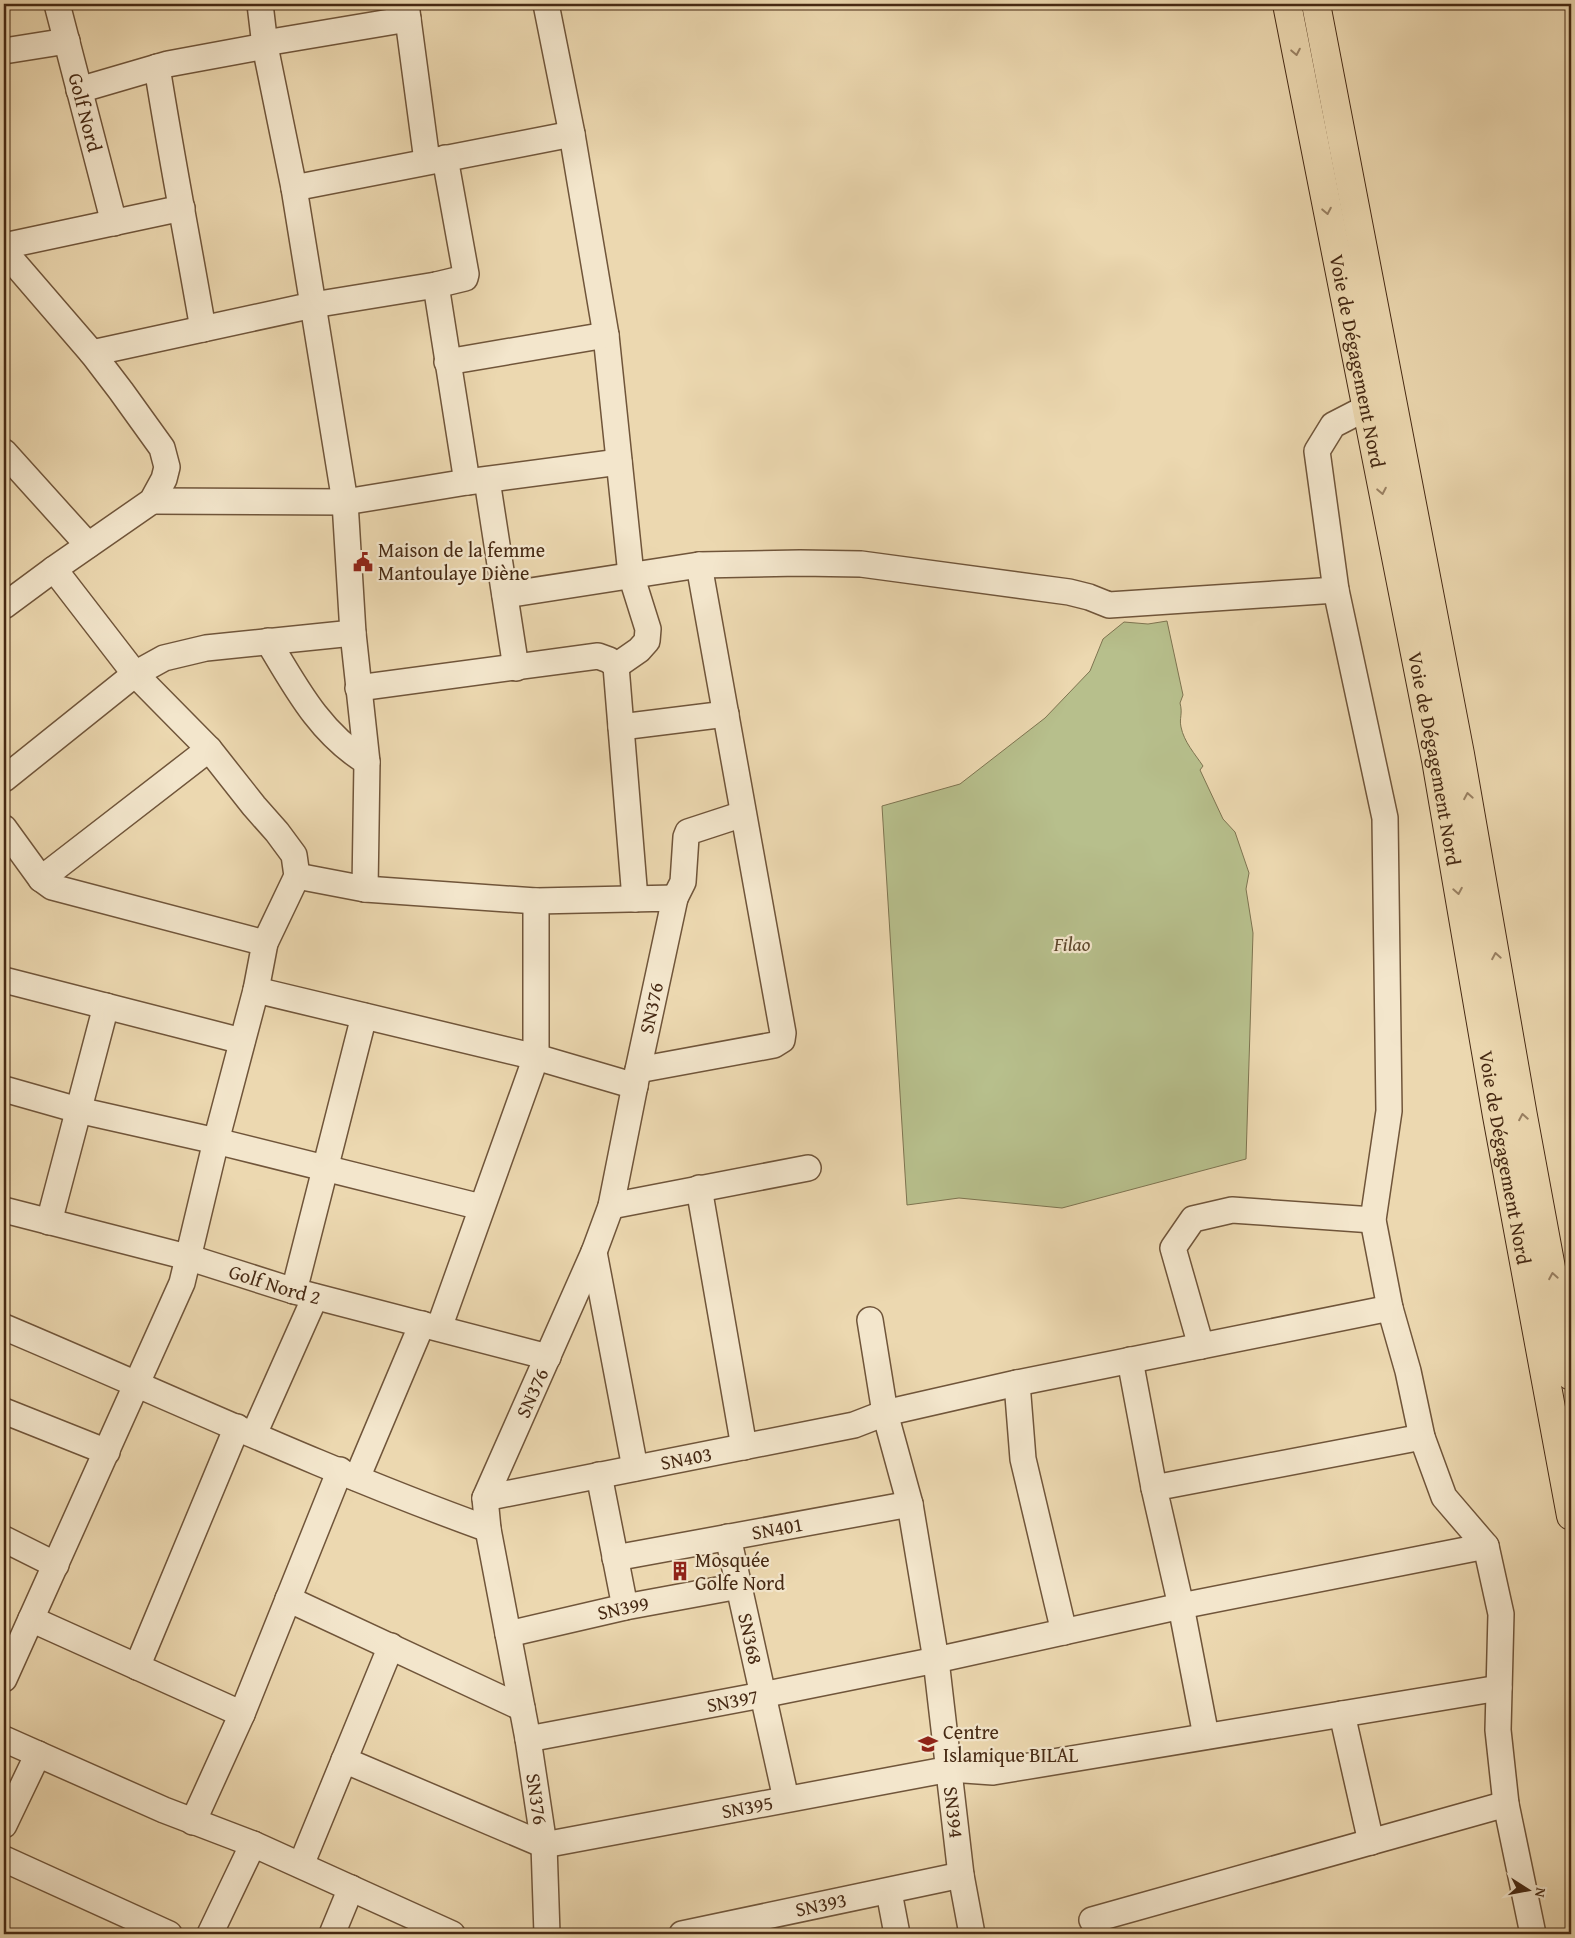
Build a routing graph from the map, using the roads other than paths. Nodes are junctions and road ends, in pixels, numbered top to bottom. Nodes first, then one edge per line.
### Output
1 (57, 4) edge
2 (260, 4) edge
3 (546, 4) edge
4 (1286, 4) edge
5 (1316, 4) edge
6 (407, 11) edge
7 (67, 41) junction
8 (265, 44) junction
9 (4, 51) edge
10 (157, 68) junction
11 (79, 90) junction
12 (572, 134) junction
13 (436, 160) junction
14 (294, 188) junction
15 (182, 208) junction
16 (114, 223) junction
17 (4, 246) edge
18 (4, 251) edge
19 (436, 285) junction
20 (313, 306) junction
21 (204, 329) junction
22 (606, 334) junction
23 (92, 353) junction
24 (447, 362) junction
25 (1366, 408) junction
26 (4, 452) edge
27 (619, 462) junction
28 (477, 481) junction
29 (152, 501) junction
30 (345, 502) junction
31 (88, 546) junction
32 (699, 565) junction
33 (54, 568) junction
34 (631, 575) junction
35 (1336, 590) junction
36 (505, 595) junction
37 (4, 606) edge
38 (353, 632) junction
39 (268, 641) junction
40 (616, 666) junction
41 (516, 668) junction
42 (135, 674) junction
43 (358, 688) junction
44 (726, 714) junction
45 (621, 727) junction
46 (209, 749) junction
47 (367, 762) junction
48 (4, 779) edge
49 (743, 814) junction
50 (4, 828) edge
51 (297, 876) junction
52 (42, 879) junction
53 (365, 889) junction
54 (675, 898) junction
55 (636, 899) junction
56 (536, 901) junction
57 (265, 943) junction
58 (4, 980) edge
59 (256, 990) junction
60 (106, 1006) junction
61 (364, 1016) junction
62 (242, 1041) junction
63 (536, 1057) junction
64 (636, 1078) junction
65 (4, 1089) edge
66 (78, 1110) junction
67 (216, 1141) junction
68 (808, 1168) dead end
69 (324, 1169) junction
70 (699, 1188) junction
71 (611, 1206) junction
72 (481, 1207) junction
73 (4, 1210) edge
74 (1373, 1220) junction
75 (49, 1222) junction
76 (594, 1252) junction
77 (187, 1257) junction
78 (304, 1294) junction
79 (1390, 1308) junction
80 (870, 1320) dead end
81 (430, 1326) junction
82 (4, 1327) edge
83 (1201, 1346) junction
84 (548, 1357) junction
85 (1130, 1360) junction
86 (1571, 1376) edge
87 (136, 1383) junction
88 (1017, 1383) junction
89 (885, 1413) junction
90 (5, 1414) edge
91 (245, 1430) junction
92 (1422, 1436) junction
93 (744, 1447) junction
94 (107, 1452) junction
95 (635, 1468) junction
96 (348, 1474) junction
97 (599, 1475) junction
98 (1154, 1488) junction
99 (485, 1498) junction
100 (910, 1504) junction
101 (1571, 1516) edge
102 (488, 1529) junction
103 (728, 1536) junction
104 (4, 1539) edge
105 (1486, 1546) junction
106 (615, 1558) junction
107 (56, 1565) junction
108 (738, 1586) junction
109 (288, 1599) junction
110 (1181, 1606) junction
111 (625, 1607) junction
112 (31, 1619) junction
113 (1064, 1632) junction
114 (508, 1634) junction
115 (391, 1646) junction
116 (936, 1660) junction
117 (137, 1667) junction
118 (4, 1679) edge
119 (1499, 1688) junction
120 (762, 1695) junction
121 (522, 1708) junction
122 (242, 1714) junction
123 (1342, 1714) junction
124 (1206, 1736) junction
125 (4, 1739) edge
126 (528, 1739) junction
127 (38, 1754) junction
128 (344, 1760) junction
129 (950, 1769) junction
130 (786, 1799) junction
131 (1506, 1804) junction
132 (193, 1822) junction
133 (4, 1825) edge
134 (1371, 1842) junction
135 (253, 1844) junction
136 (544, 1845) junction
137 (4, 1859) edge
138 (301, 1865) junction
139 (961, 1875) junction
140 (352, 1888) junction
141 (889, 1892) junction
142 (1092, 1920) dead end
143 (780, 1924) edge
144 (169, 1934) edge
145 (210, 1934) edge
146 (332, 1934) edge
147 (452, 1934) edge
148 (547, 1934) edge
149 (682, 1934) edge
150 (897, 1934) edge
151 (972, 1934) edge
152 (1533, 1934) edge

1 - 7 street, Golf Nord
2 - 8 street
3 - 12 street
4 -> 25 highway, Voie de Dégagement Nord
86 -> 5 highway, Voie de Dégagement Nord
6 - 8 street
6 - 13 street
7 - 9 street
7 - 11 street, Golf Nord
8 - 10 street
8 - 14 street
10 - 11 street
10 - 15 street
11 - 16 street, Golf Nord
12 - 13 street
12 - 22 street
13 - 14 street
13 - 19 street
14 - 20 street
15 - 16 street
15 - 21 street
16 - 17 street
18 - 23 street
19 - 20 street
19 - 24 street
20 - 21 street
20 - 30 street
21 - 23 street
22 - 24 street
22 - 27 street
23 - 29 street
24 - 28 street
25 - 35 street
25 -> 101 highway, Voie de Dégagement Nord
26 - 31 street
27 - 28 street
27 - 34 street
28 - 30 street
28 - 36 street
29 - 30 street
29 - 31 street
30 - 38 street
31 - 33 street
32 - 34 street
32 - 35 street
32 - 44 street
33 - 37 street
33 - 42 street
34 - 36 street
34 - 40 street
35 - 74 street
36 - 41 street
38 - 39 street
38 - 43 street
39 - 42 street
39 - 47 street
40 - 41 street
40 - 45 street
41 - 43 street
42 - 46 street
42 - 48 street
43 - 47 street
44 - 45 street
44 - 49 street
45 - 55 street
46 - 51 street
46 - 52 street
47 - 53 street
49 - 54 street, SN376
49 - 64 street
50 - 52 street
51 - 53 street
51 - 57 street
52 - 57 street
53 - 56 street
54 - 55 street
54 - 64 street, SN376
55 - 56 street
56 - 63 street
57 - 59 street
58 - 60 street
59 - 61 street
59 - 62 street
60 - 62 street
60 - 66 street
61 - 63 street
61 - 69 street
62 - 67 street
63 - 64 street
63 - 72 street
64 - 71 street, SN376
65 - 66 street
66 - 67 street
66 - 75 street
67 - 69 street
67 - 77 street
68 - 70 street
69 - 72 street
69 - 78 street
70 - 71 street
70 - 93 street
71 - 76 street, SN376
72 - 81 street
73 - 75 street, Golf Nord 2
74 - 79 street
74 - 83 street
75 - 77 street, Golf Nord 2
76 - 84 street, SN376
76 - 95 street
77 - 78 street, Golf Nord 2
77 - 87 street
78 - 81 street, Golf Nord 2
78 - 91 street
79 - 83 street, SN403
79 - 92 street
80 - 89 street, SN394
81 - 84 street, Golf Nord 2
81 - 96 street
82 - 87 street
83 - 85 street, SN403
84 - 99 street, SN376
85 - 88 street, SN403
85 - 98 street
87 - 91 street
87 - 94 street
88 - 89 street, SN403
88 - 113 street
89 - 93 street, SN403
89 - 100 street, SN394
90 - 94 street
91 - 96 street
91 - 117 street
92 - 98 street
92 - 105 street
93 - 95 street, SN403
94 - 107 street
95 - 97 street, SN403
96 - 102 street
96 - 109 street
97 - 99 street, SN403
97 - 106 street
98 - 110 street
99 - 102 street, SN376
100 - 103 street, SN401
100 - 116 street, SN394
102 - 114 street, SN376
103 - 106 street, SN401
103 - 108 street, SN368
104 - 107 street
105 - 110 street, SN397
105 - 119 street
106 - 111 street
107 - 112 street
108 - 111 street, SN399
108 - 120 street, SN368
109 - 115 street
109 - 122 street
110 - 113 street, SN397
110 - 124 street
111 - 114 street, SN399
112 - 117 street
112 - 118 street
113 - 116 street, SN397
114 - 121 street, SN376
115 - 121 street
115 - 128 street
116 - 120 street, SN397
116 - 129 street, SN394
117 - 122 street
119 - 123 street, SN395
119 - 131 street
120 - 126 street, SN397
120 - 130 street, SN368
121 - 126 street, SN376
122 - 132 street
123 - 124 street, SN395
123 - 134 street
124 - 129 street, SN395
125 - 127 street
126 - 136 street, SN376
127 - 132 street
127 - 133 street
128 - 136 street
128 - 138 street
129 - 130 street, SN395
129 - 139 street, SN394
130 - 136 street, SN395
131 - 134 street
131 - 152 street
132 - 135 street
134 - 142 street
135 - 138 street
135 - 145 street
136 - 148 street, SN376
137 - 144 street
138 - 140 street
139 - 141 street, SN393
139 - 151 street, SN394
140 - 146 street
140 - 147 street
141 - 143 street, SN393
141 - 150 street
143 - 149 street, SN393

